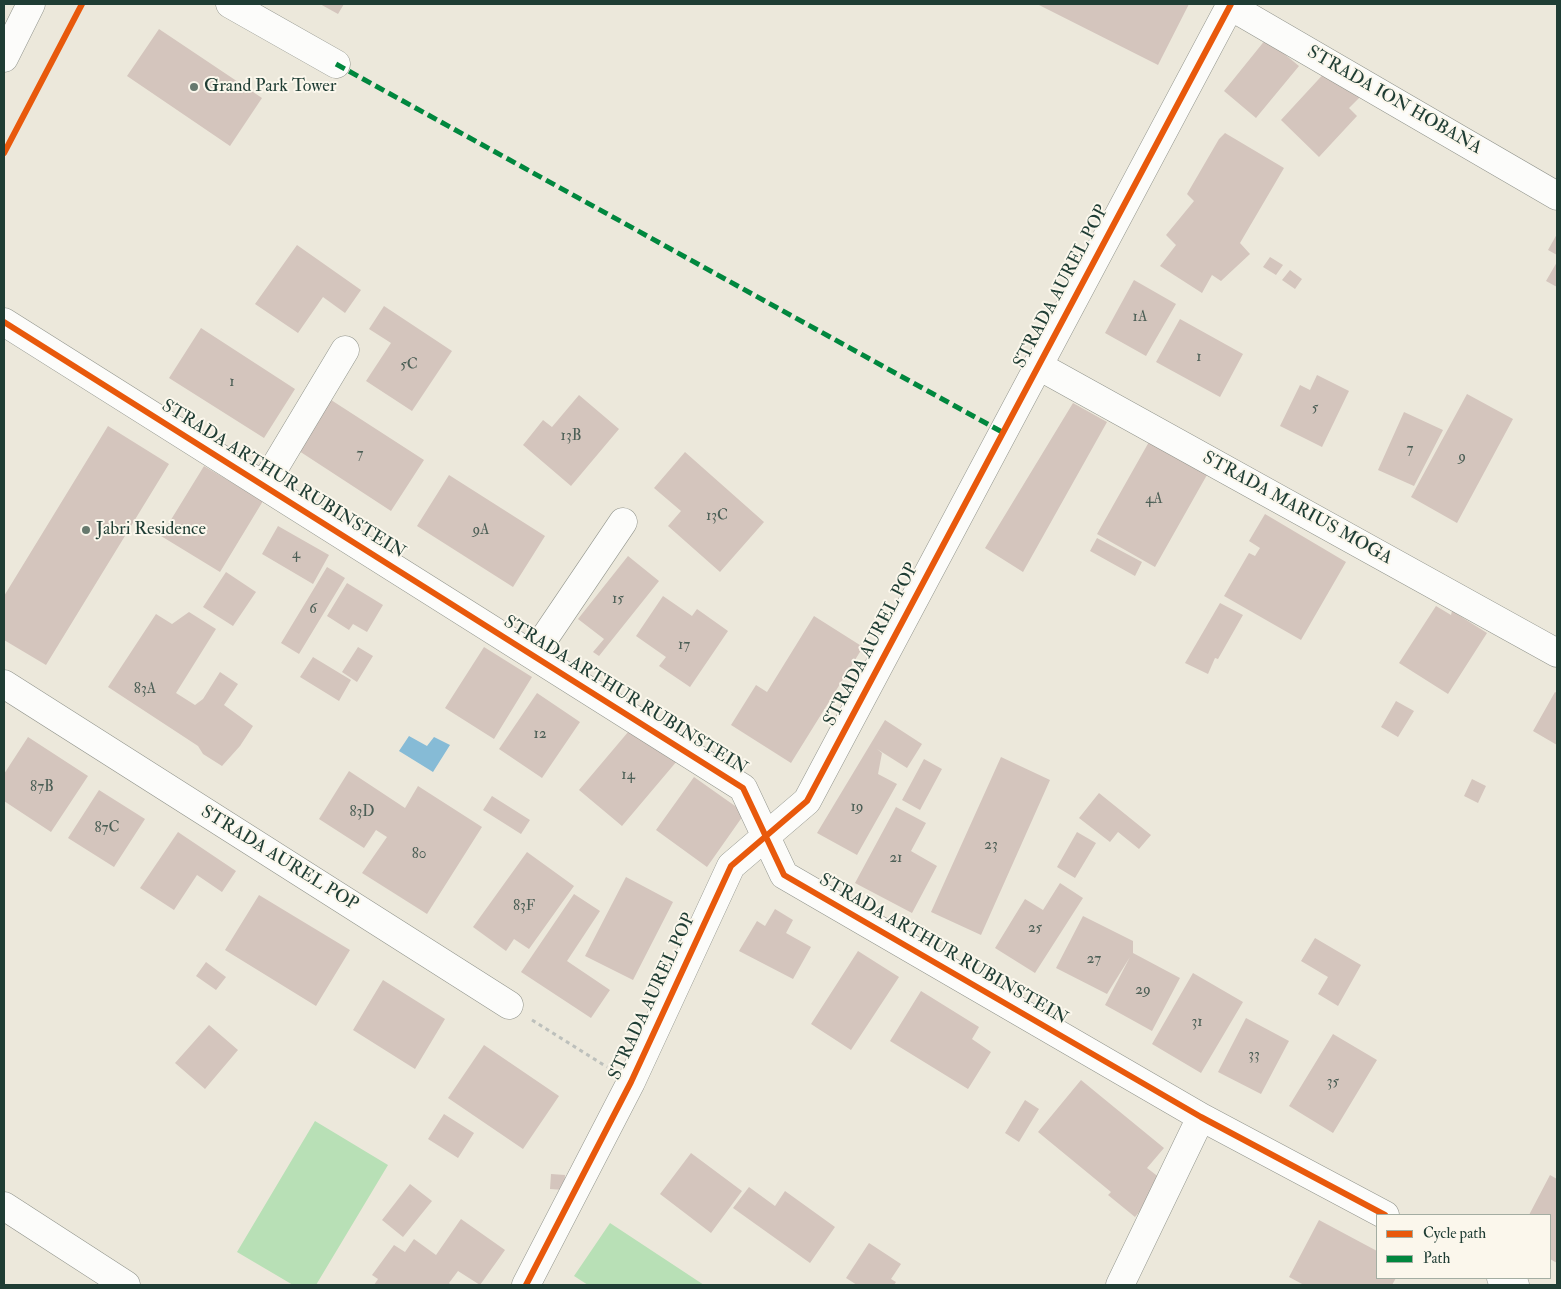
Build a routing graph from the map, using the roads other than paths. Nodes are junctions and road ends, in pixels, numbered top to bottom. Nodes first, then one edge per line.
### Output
1 (31, 4) edge
2 (230, 4) edge
3 (1231, 5) edge
4 (4, 58) edge
5 (336, 64) dead end
6 (1557, 196) edge
7 (4, 322) edge
8 (344, 350) dead end
9 (1037, 366) junction
10 (264, 485) junction
11 (623, 522) dead end
12 (1557, 653) edge
13 (533, 655) junction
14 (4, 684) edge
15 (766, 835) junction
16 (508, 1005) road end
17 (1201, 1117) junction
18 (4, 1206) edge
19 (1383, 1214) edge
20 (1503, 1279) edge
21 (126, 1285) edge
22 (526, 1285) edge
23 (1120, 1285) edge
24 (1515, 1285) edge

1 - 4 street
2 - 5 street
3 - 6 street, STRADA ION HOBANA
3 - 9 street, STRADA AUREL POP
7 - 10 street, STRADA ARTHUR RUBINSTEIN
8 - 10 street
9 - 12 street, STRADA MARIUS MOGA
9 - 15 street, STRADA AUREL POP
10 - 13 street, STRADA ARTHUR RUBINSTEIN
11 - 13 street
13 - 15 street, STRADA ARTHUR RUBINSTEIN
14 - 16 street, STRADA AUREL POP
15 - 17 street, STRADA ARTHUR RUBINSTEIN
15 - 22 street, STRADA AUREL POP
17 - 19 street, STRADA ARTHUR RUBINSTEIN
17 - 23 street
18 - 21 street
20 - 24 street

